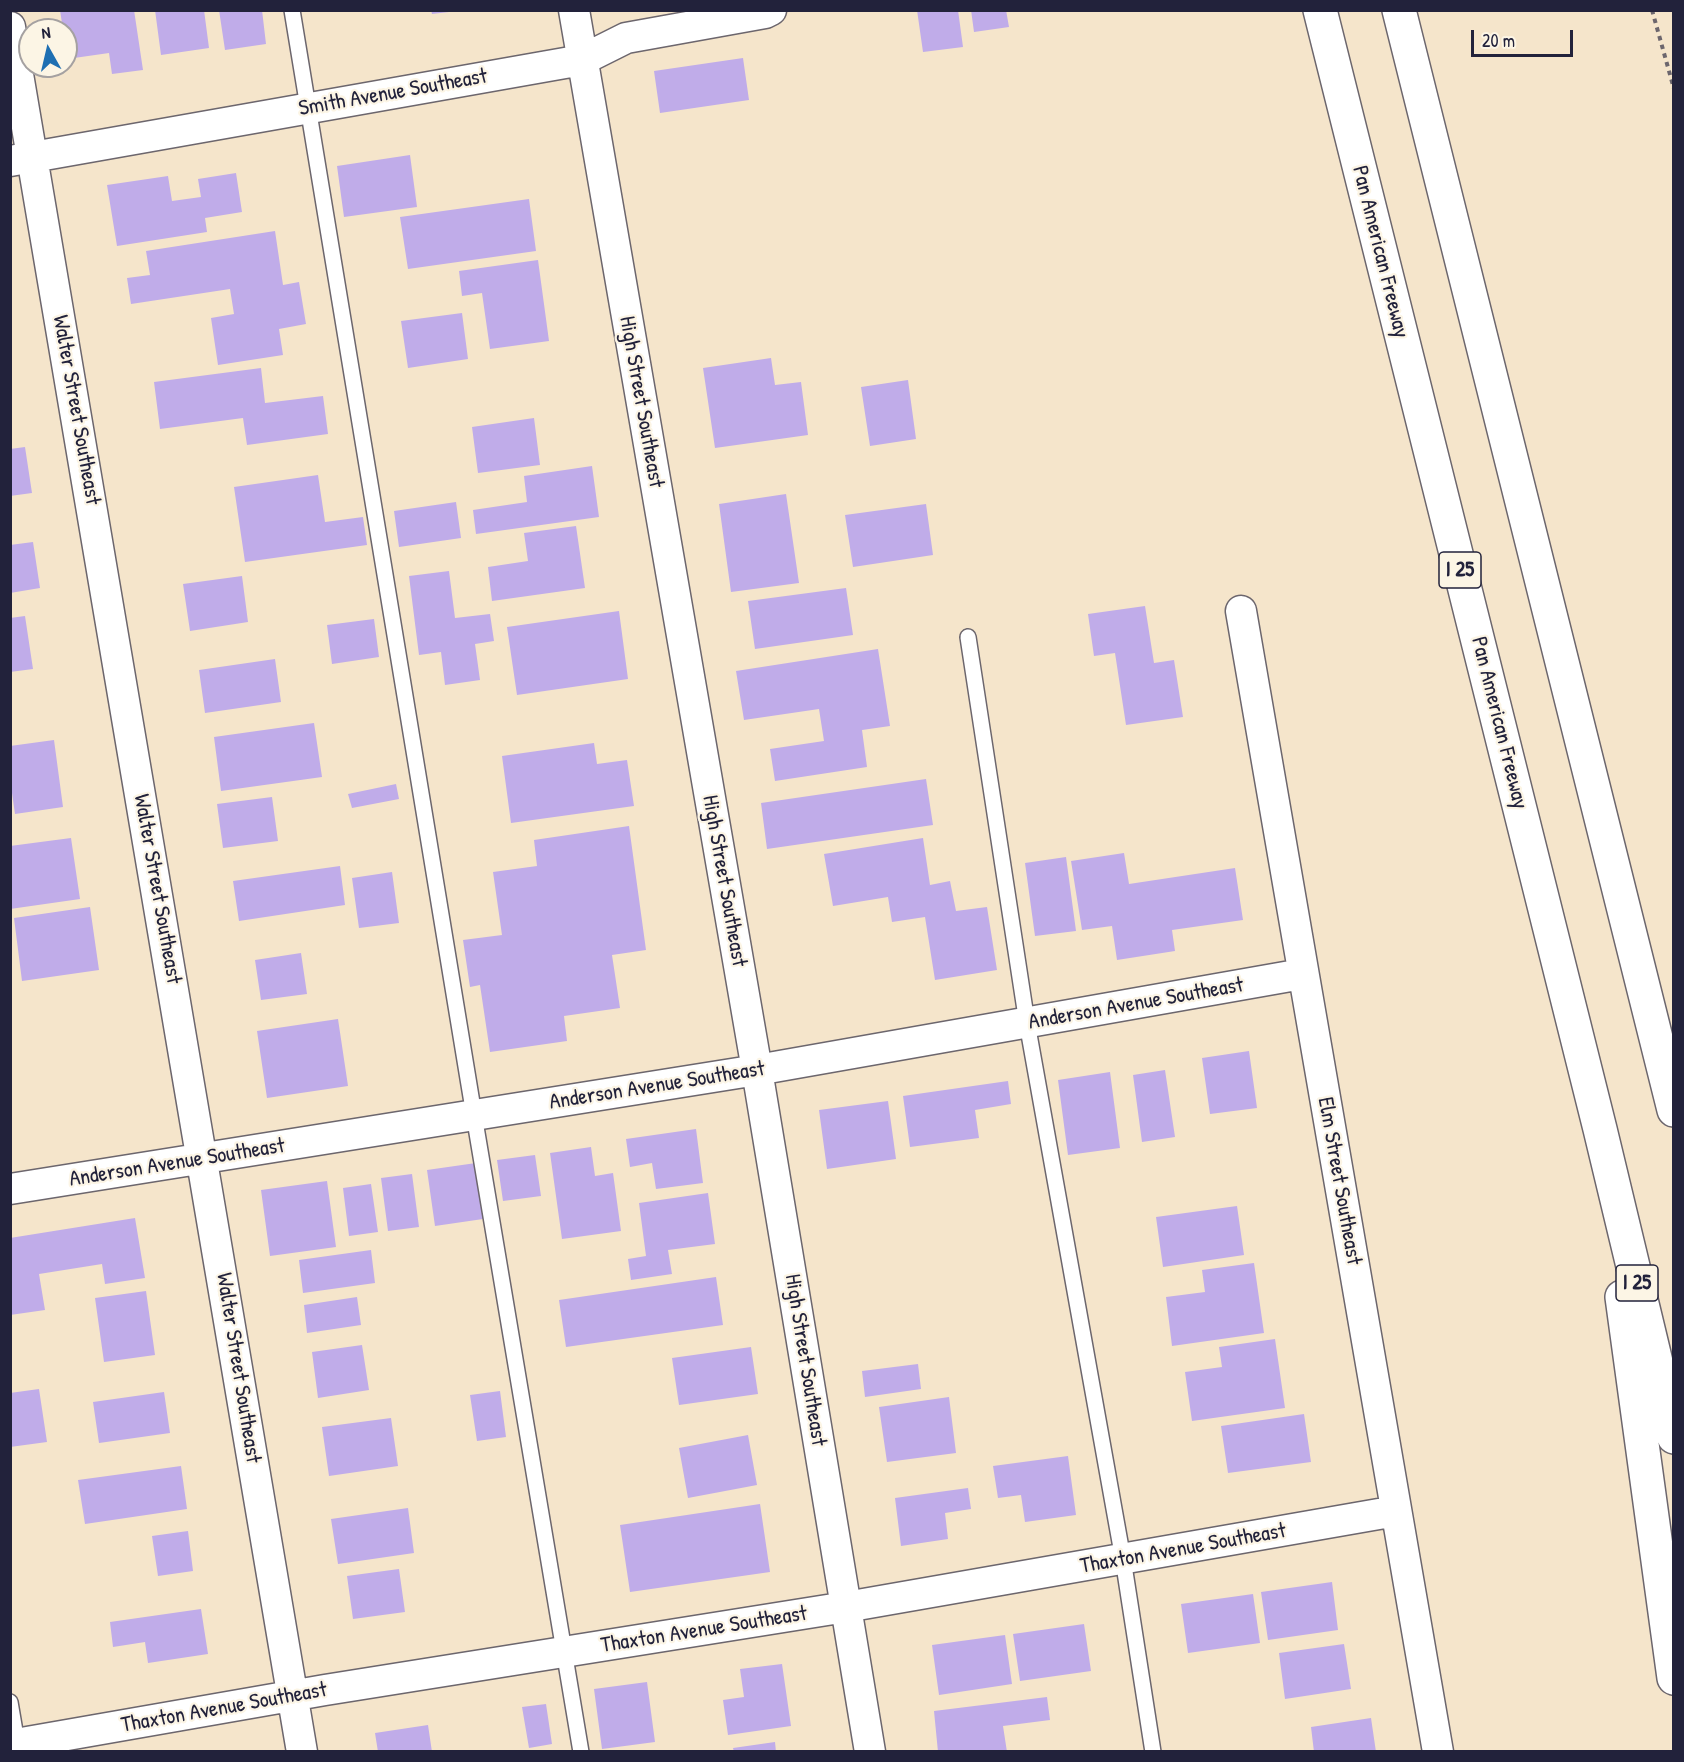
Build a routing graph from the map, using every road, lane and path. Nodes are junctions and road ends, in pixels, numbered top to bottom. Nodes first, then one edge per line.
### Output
1 (292, 10) edge
2 (574, 10) edge
3 (771, 10) edge
4 (1320, 10) edge
5 (1399, 10) edge
6 (1652, 10) edge
7 (10, 27) edge
8 (582, 60) junction
9 (1674, 89) edge
10 (308, 108) junction
11 (22, 159) edge
12 (1241, 611) dead end
13 (968, 637) dead end
14 (1302, 974) junction
15 (1027, 1023) junction
16 (1658, 1044) junction
17 (757, 1070) junction
18 (1674, 1089) edge
19 (1674, 1110) edge
20 (474, 1115) junction
21 (1600, 1129) junction
22 (203, 1159) junction
23 (10, 1189) edge
24 (1674, 1437) edge
25 (1396, 1511) junction
26 (1123, 1559) junction
27 (846, 1607) junction
28 (564, 1652) junction
29 (1674, 1678) edge
30 (293, 1696) junction
31 (10, 1702) edge
32 (15, 1747) edge
33 (302, 1752) edge
34 (581, 1752) edge
35 (870, 1752) edge
36 (1154, 1752) edge
37 (1438, 1752) edge

1 - 10 lane
2 - 8 street, High Street Southeast
3 - 8 street, Smith Avenue Southeast
4 - 21 highway, Pan American Freeway / I 25
5 - 16 highway
6 - 9 path
7 - 11 street, Walter Street Southeast
8 - 10 street, Smith Avenue Southeast
8 - 17 street, High Street Southeast
10 - 11 street, Smith Avenue Southeast
10 - 20 lane
11 - 22 street, Walter Street Southeast
12 - 14 street, Elm Street Southeast
13 - 15 lane
14 - 15 street, Anderson Avenue Southeast
14 - 25 street, Elm Street Southeast
15 - 17 street, Anderson Avenue Southeast
15 - 26 lane
16 - 18 highway
16 - 19 highway
17 - 20 street, Anderson Avenue Southeast
17 - 27 street, High Street Southeast
20 - 22 street, Anderson Avenue Southeast
20 - 28 lane
21 - 24 highway, Pan American Freeway / I 25
21 - 29 highway
22 - 23 street, Anderson Avenue Southeast
22 - 30 street, Walter Street Southeast
25 - 26 street, Thaxton Avenue Southeast
25 - 37 street, Elm Street Southeast
26 - 27 street, Thaxton Avenue Southeast
26 - 36 lane
27 - 28 street, Thaxton Avenue Southeast
27 - 35 street, High Street Southeast
28 - 30 street, Thaxton Avenue Southeast
28 - 34 lane
30 - 32 street, Thaxton Avenue Southeast
30 - 33 street, Walter Street Southeast
31 - 32 lane

